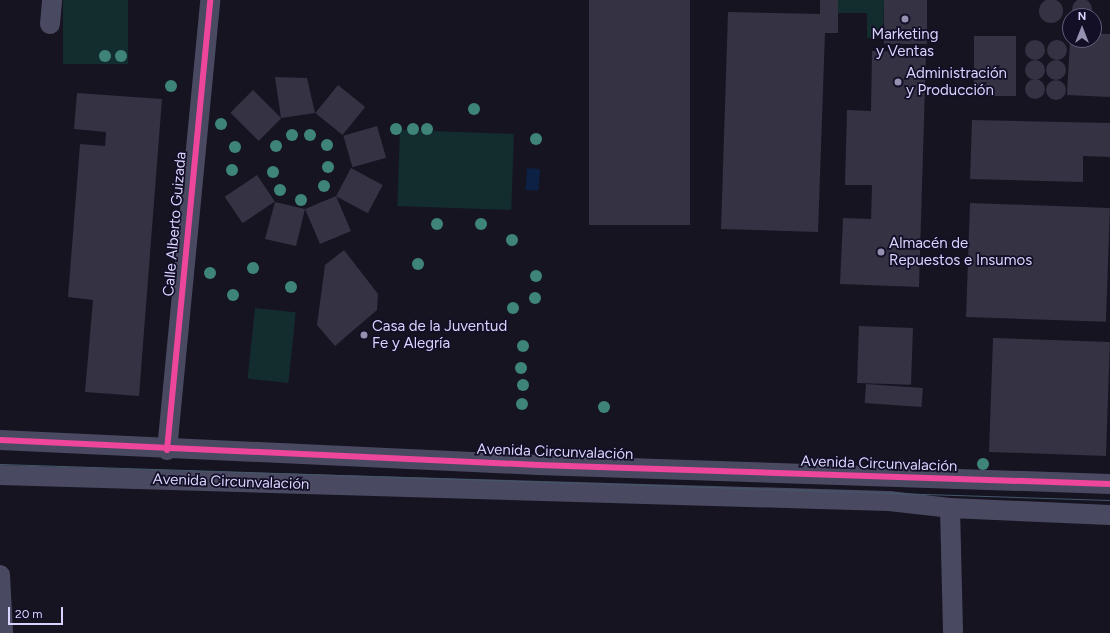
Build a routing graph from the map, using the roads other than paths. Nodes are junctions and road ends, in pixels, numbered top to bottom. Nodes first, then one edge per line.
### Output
1 (52, 0) edge
2 (210, 0) edge
3 (50, 24) dead end
4 (0, 440) edge
5 (167, 450) junction
6 (0, 475) edge
7 (1110, 484) edge
8 (950, 508) junction
9 (1110, 515) edge
10 (0, 575) edge
11 (3, 633) edge
12 (953, 633) edge

1 - 3 street
2 - 5 street, Calle Alberto Guizada
4 - 5 street, Avenida Circunvalación
5 - 7 street, Avenida Circunvalación
6 - 8 street, Avenida Circunvalación
8 - 9 street, Avenida Circunvalación
8 - 12 street
10 - 11 street

